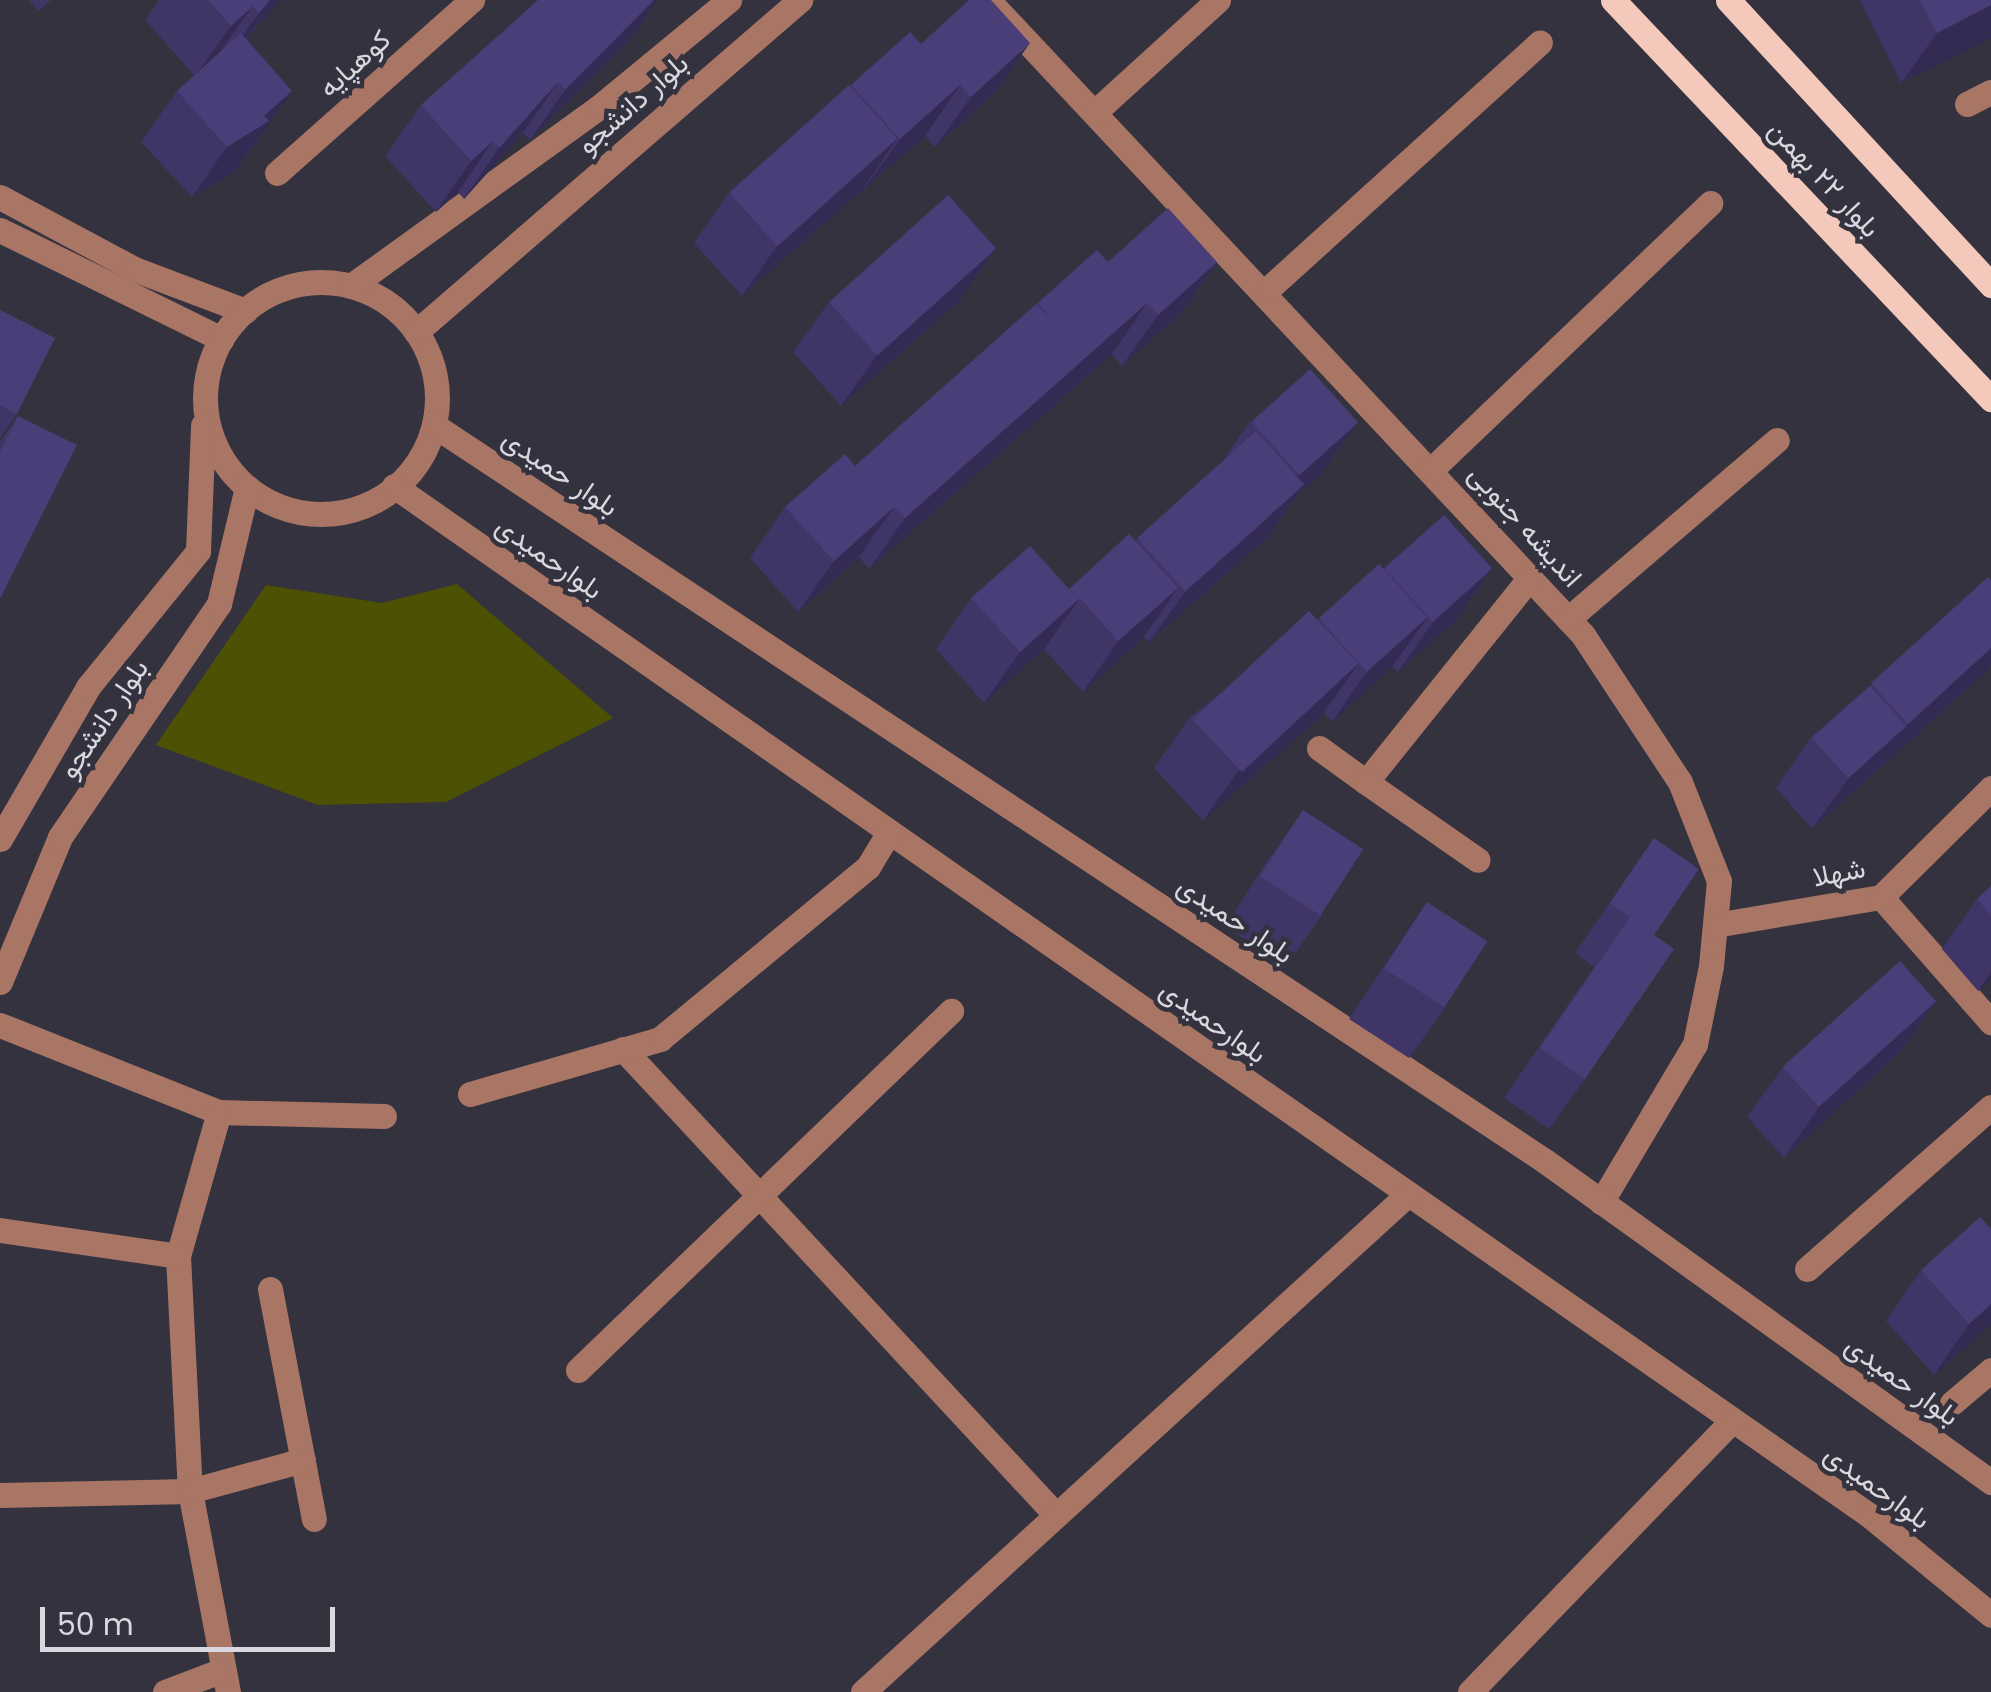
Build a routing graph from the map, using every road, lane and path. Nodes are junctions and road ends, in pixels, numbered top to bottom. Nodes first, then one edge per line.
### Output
1 (472, 0) edge
2 (800, 0) edge
3 (988, 0) edge
4 (1218, 0) edge
5 (1613, 0) edge
6 (1731, 1) edge
7 (722, 2) edge
8 (1540, 42) dead end
9 (1991, 92) edge
10 (1967, 104) dead end
11 (1096, 111) junction
12 (277, 173) dead end
13 (0, 197) edge
14 (1710, 203) dead end
15 (0, 230) edge
16 (1991, 284) edge
17 (351, 286) junction
18 (1268, 289) junction
19 (245, 312) junction
20 (416, 332) junction
21 (222, 339) junction
22 (1991, 399) edge
23 (204, 400) junction
24 (434, 426) junction
25 (1777, 440) dead end
26 (1432, 469) junction
27 (394, 486) junction
28 (247, 487) junction
29 (1530, 577) junction
30 (1568, 619) junction
31 (1319, 748) edge
32 (1366, 782) junction
33 (1991, 788) edge
34 (3, 823) edge
35 (890, 832) junction
36 (1478, 860) dead end
37 (1881, 898) junction
38 (1715, 925) junction
39 (0, 982) edge
40 (950, 1012) dead end
41 (1991, 1022) edge
42 (0, 1025) edge
43 (623, 1050) junction
44 (470, 1094) dead end
45 (1991, 1107) edge
46 (218, 1112) junction
47 (384, 1116) dead end
48 (1408, 1194) junction
49 (759, 1196) junction
50 (1601, 1202) junction
51 (0, 1230) edge
52 (178, 1256) junction
53 (1807, 1269) dead end
54 (270, 1289) dead end
55 (578, 1370) dead end
56 (1991, 1370) edge
57 (1952, 1403) dead end
58 (1732, 1422) junction
59 (303, 1460) junction
60 (1991, 1482) edge
61 (190, 1492) junction
62 (0, 1495) edge
63 (1056, 1515) junction
64 (314, 1519) dead end
65 (1991, 1615) edge
66 (224, 1681) edge
67 (165, 1692) edge
68 (863, 1692) edge
69 (1470, 1692) edge

1 - 12 street, کوهپایه
2 - 20 street, بلوار دانشجو
3 - 11 street, اندیشه جنوبی
4 - 11 street
5 - 22 main road, بلوار ۲۲ بهمن
6 - 16 main road, بلوار ۲۲ بهمن
7 - 17 street, بلوار دانشجو
8 - 18 street
9 - 10 street
11 - 18 street, اندیشه جنوبی
13 - 19 street
14 - 26 street
15 - 21 street
17 - 19 street
17 - 20 street
18 - 26 street, اندیشه جنوبی
19 - 21 street
20 - 24 street
21 - 23 street
23 - 28 street
23 - 34 street, بلوار دانشجو
24 - 27 street
24 - 50 street, بلوار حمیدی
25 - 30 street
26 - 29 street, اندیشه جنوبی
27 - 28 street
27 - 35 street, بلوارحمیدی
28 - 39 street, بلوار دانشجو
29 - 30 street, اندیشه جنوبی
29 - 32 street
30 - 38 street, اندیشه جنوبی
31 - 32 street
32 - 36 street
33 - 37 street, شهلا
35 - 43 street
35 - 48 street, بلوارحمیدی
37 - 38 street, شهلا
37 - 41 street
38 - 50 street, اندیشه جنوبی
40 - 49 street
42 - 46 street
43 - 44 street
43 - 49 street
45 - 53 street
46 - 47 street
46 - 52 street
48 - 58 street, بلوارحمیدی
48 - 63 street
49 - 55 street
49 - 63 street
50 - 60 street, بلوار حمیدی
51 - 52 street
52 - 61 street
54 - 59 street
56 - 57 street
58 - 65 street, بلوارحمیدی
58 - 69 street
59 - 61 street
59 - 64 street
61 - 62 street
61 - 66 street
63 - 68 street
66 - 67 street

